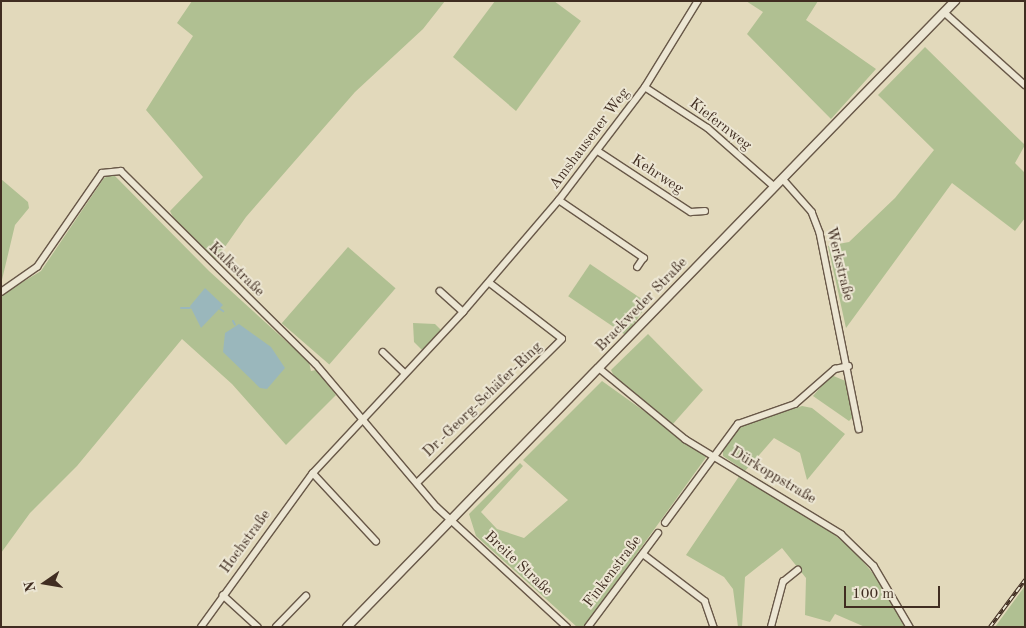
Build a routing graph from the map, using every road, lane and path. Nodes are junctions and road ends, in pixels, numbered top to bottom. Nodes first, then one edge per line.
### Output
1 (698, 1) edge
2 (955, 1) edge
3 (944, 12) junction
4 (1025, 85) edge
5 (645, 87) junction
6 (598, 151) junction
7 (783, 179) junction
8 (776, 187) junction
9 (559, 200) junction
10 (704, 211) dead end
11 (638, 267) dead end
12 (489, 283) junction
13 (440, 291) dead end
14 (1, 292) edge
15 (463, 312) junction
16 (383, 352) dead end
17 (849, 366) junction
18 (599, 368) junction
19 (405, 373) junction
20 (362, 418) junction
21 (859, 429) dead end
22 (714, 455) junction
23 (313, 473) junction
24 (417, 483) junction
25 (451, 520) junction
26 (665, 523) dead end
27 (658, 533) dead end
28 (376, 541) dead end
29 (643, 554) junction
30 (798, 570) dead end
31 (223, 596) junction
32 (306, 596) dead end
33 (201, 627) edge
34 (258, 627) edge
35 (276, 627) edge
36 (347, 627) edge
37 (567, 627) edge
38 (588, 627) edge
39 (714, 627) edge
40 (771, 627) edge
41 (910, 627) edge

1 - 5 street, Amshausener Weg
2 - 3 street, Brackweder Straße
3 - 4 street
3 - 7 street, Brackweder Straße
5 - 6 street, Amshausener Weg
5 - 8 street, Kiefernweg
6 - 9 street, Amshausener Weg
6 - 10 street, Kehrweg
7 - 8 street, Brackweder Straße
7 - 17 street, Werkstraße
8 - 18 street, Brackweder Straße
9 - 11 street
9 - 12 street, Amshausener Weg
12 - 15 street
12 - 24 street, Dr.-Georg-Schäfer-Ring
13 - 15 street
14 - 20 street, Kalkstraße
15 - 19 street
16 - 19 street
17 - 21 street, Werkstraße
17 - 22 street
18 - 22 street, Dürkoppstraße
18 - 25 street, Brackweder Straße
19 - 20 street
20 - 23 street, Hochstraße
20 - 24 street, Kalkstraße
22 - 26 street
22 - 41 street, Dürkoppstraße
23 - 28 street
23 - 31 street, Hochstraße
24 - 25 street, Kalkstraße
25 - 36 street, Brackweder Straße
25 - 37 street, Breite Straße
27 - 29 street, Finkenstraße
29 - 38 street, Finkenstraße
29 - 39 street
30 - 40 street
31 - 33 street, Hochstraße
31 - 34 street
32 - 35 street

